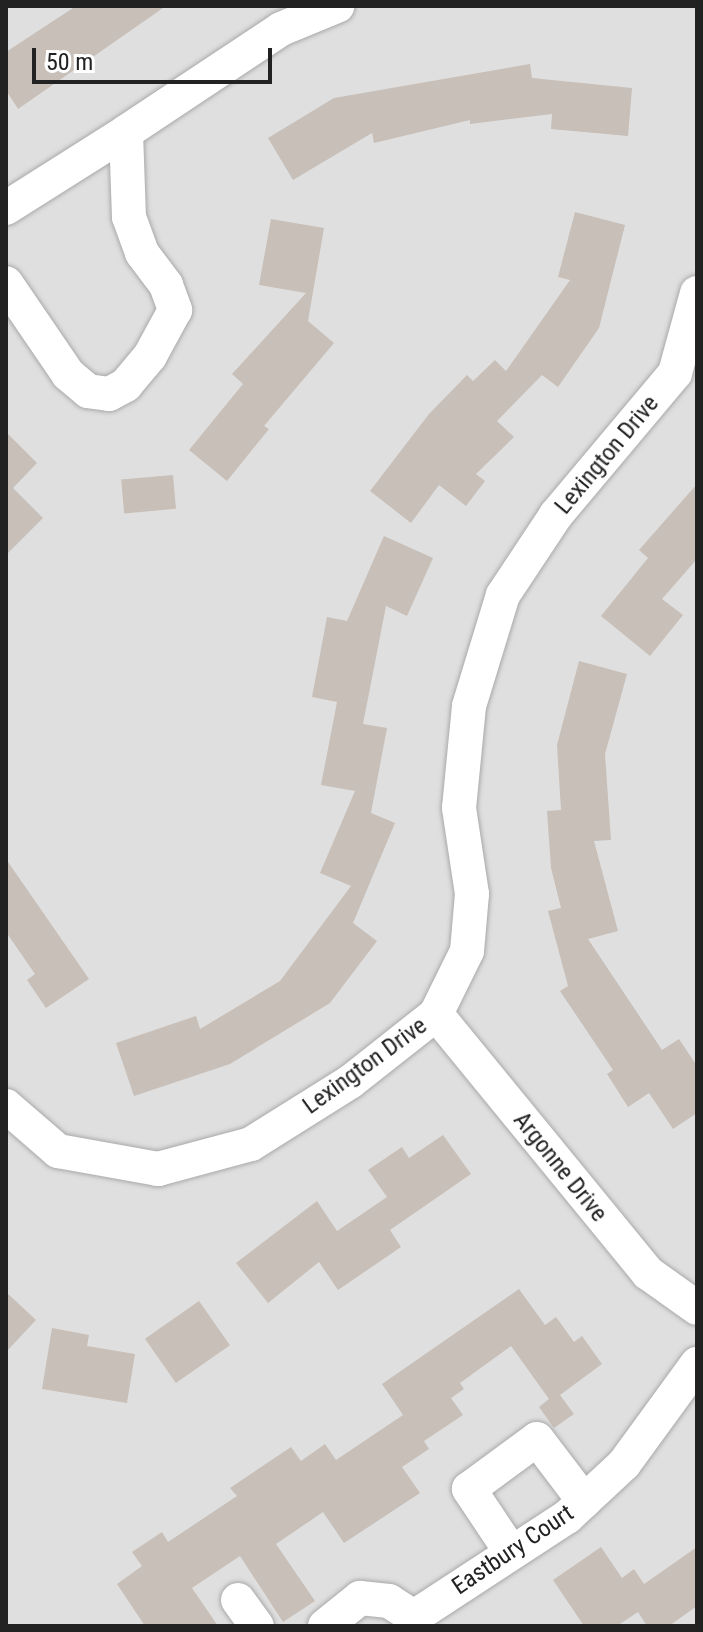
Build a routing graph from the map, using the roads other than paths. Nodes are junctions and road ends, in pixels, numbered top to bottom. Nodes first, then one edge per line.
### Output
1 (337, 6) edge
2 (126, 132) junction
3 (6, 208) edge
4 (6, 283) edge
5 (697, 293) edge
6 (686, 378) edge
7 (436, 1014) junction
8 (6, 1106) edge
9 (697, 1308) edge
10 (697, 1364) edge
11 (584, 1501) junction
12 (511, 1552) junction
13 (413, 1622) edge
14 (325, 1626) edge

1 - 2 street
2 - 3 street
2 - 4 street
5 - 6 street, Lexington Drive
6 - 7 street, Lexington Drive
7 - 8 street, Lexington Drive
7 - 9 street, Argonne Drive
10 - 11 street, Eastbury Court
11 - 12 street, Eastbury Court
11 - 12 street
12 - 13 street, Eastbury Court
13 - 14 street, Eastbury Court

